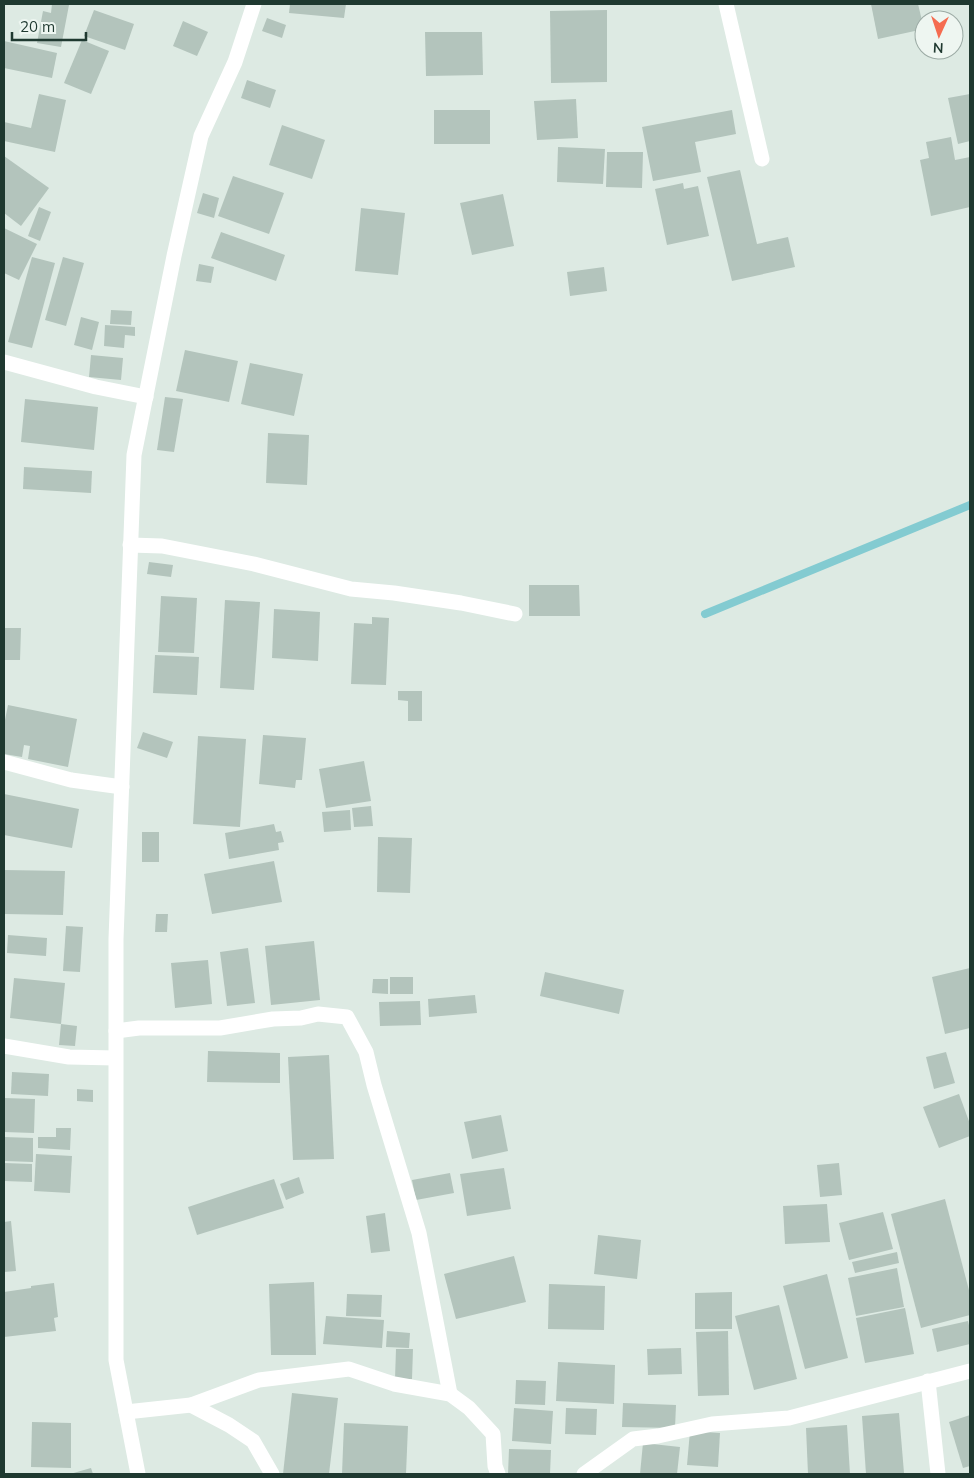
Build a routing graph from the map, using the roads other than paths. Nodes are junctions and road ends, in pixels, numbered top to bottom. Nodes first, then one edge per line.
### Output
1 (254, 4) edge
2 (726, 4) edge
3 (762, 159) dead end
4 (4, 362) edge
5 (146, 397) junction
6 (130, 545) junction
7 (515, 614) dead end
8 (4, 762) edge
9 (122, 787) junction
10 (116, 1031) junction
11 (4, 1046) edge
12 (116, 1058) junction
13 (970, 1371) edge
14 (928, 1381) junction
15 (450, 1394) junction
16 (191, 1405) junction
17 (126, 1412) junction
18 (138, 1474) edge
19 (272, 1474) edge
20 (498, 1474) edge
21 (584, 1474) edge
22 (938, 1474) edge

1 - 5 street
2 - 3 street
4 - 5 street
5 - 6 street
6 - 7 street
6 - 9 street
8 - 9 street
9 - 10 street
10 - 12 street
10 - 15 street
11 - 12 street
12 - 17 street
13 - 14 street
14 - 21 street
14 - 22 street
15 - 16 street
15 - 20 street
16 - 17 street
16 - 19 street
17 - 18 street

